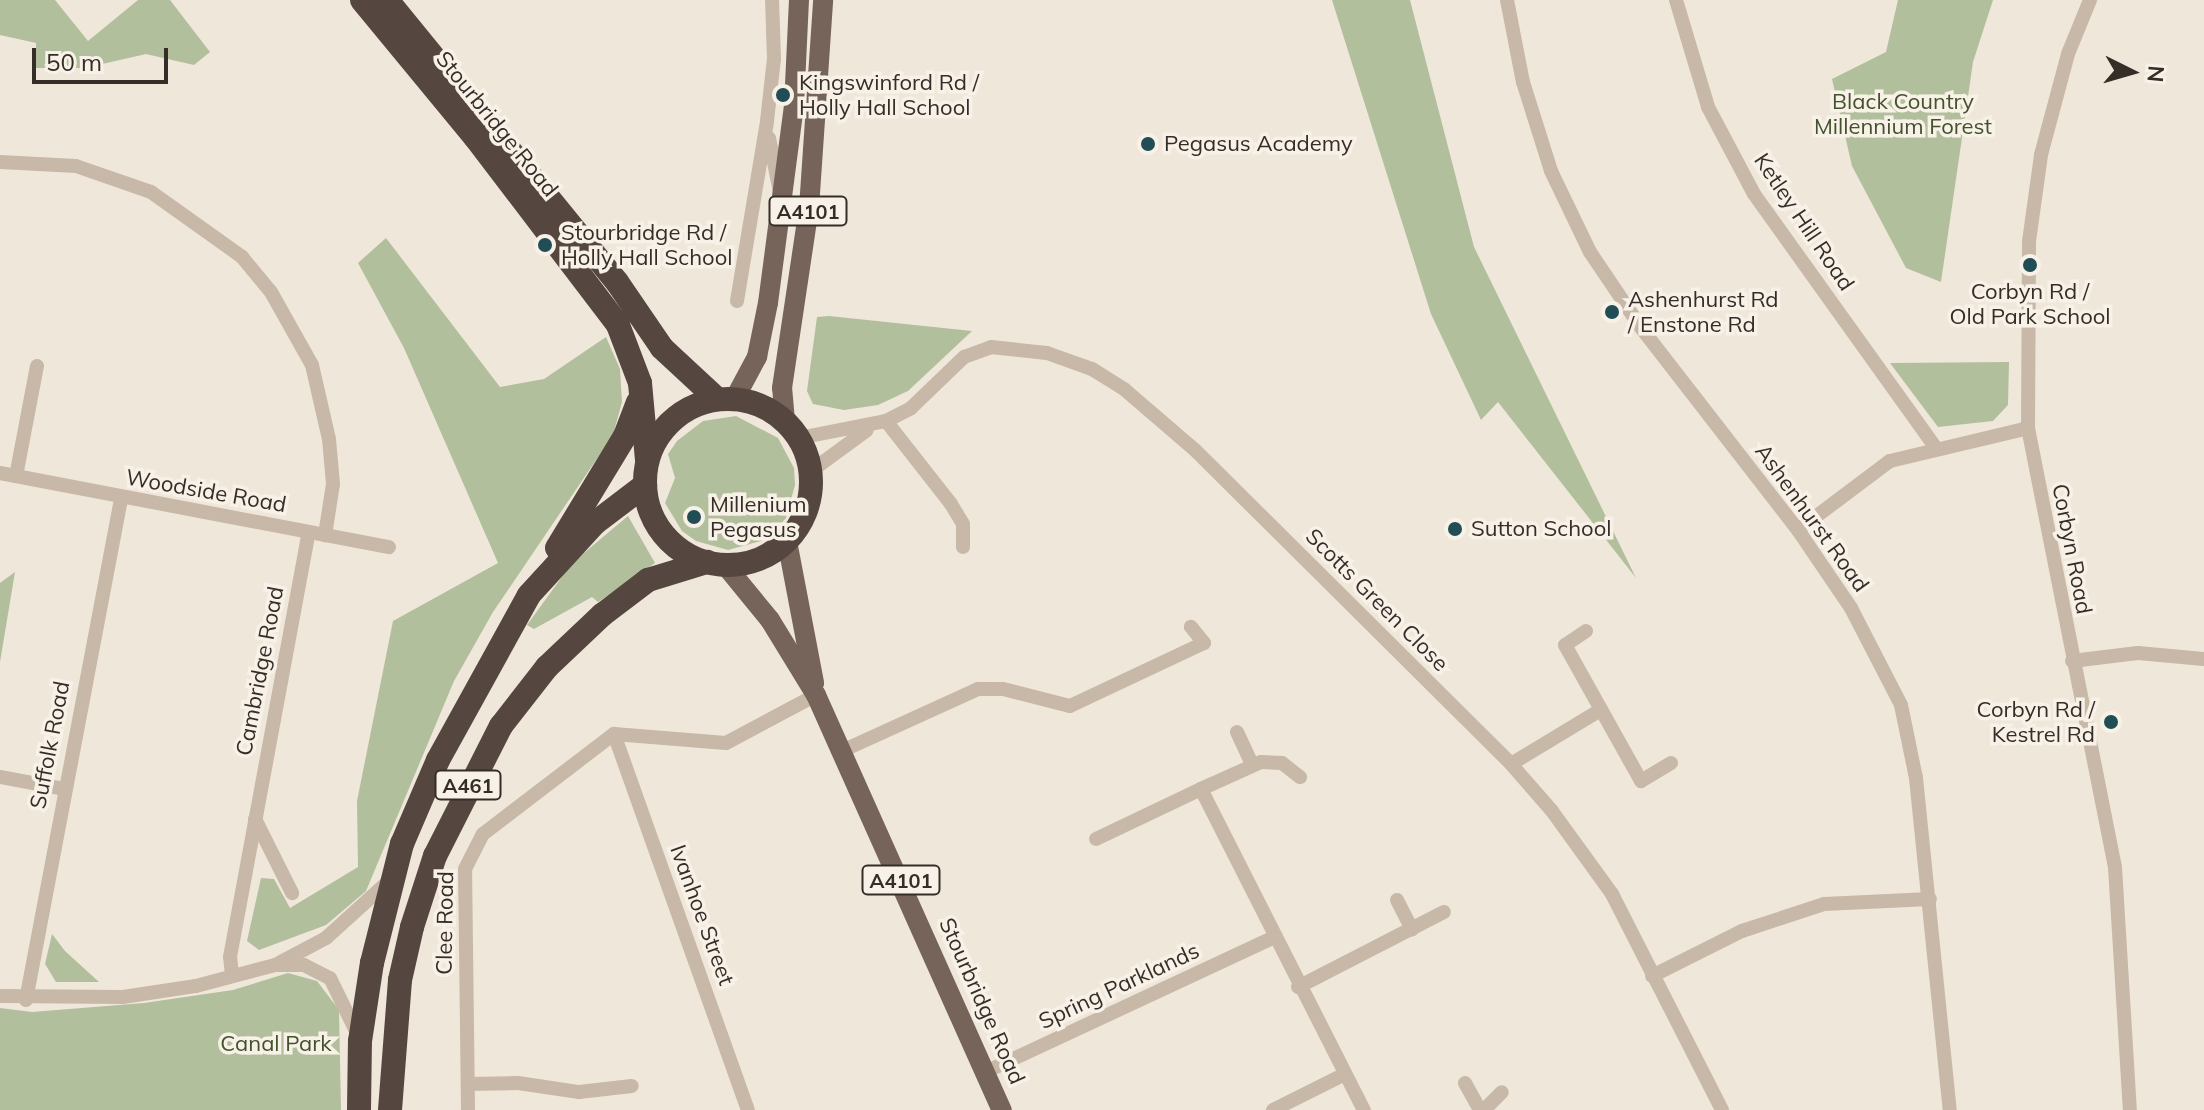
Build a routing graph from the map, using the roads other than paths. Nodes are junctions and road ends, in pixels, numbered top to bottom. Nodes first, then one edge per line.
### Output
1 (362, 0) edge
2 (387, 0) edge
3 (772, 0) edge
4 (799, 0) edge
5 (823, 0) edge
6 (1507, 0) edge
7 (1676, 0) edge
8 (2090, 0) edge
9 (767, 121) junction
10 (0, 162) edge
11 (782, 200) junction
12 (737, 301) dead end
13 (37, 366) dead end
14 (640, 383) junction
15 (726, 399) junction
16 (886, 421) junction
17 (870, 427) junction
18 (2028, 428) junction
19 (792, 430) junction
20 (1936, 448) junction
21 (647, 460) junction
22 (811, 471) junction
23 (0, 473) edge
24 (16, 476) junction
25 (645, 485) junction
26 (121, 499) junction
27 (1798, 530) junction
28 (309, 532) junction
29 (325, 535) junction
30 (787, 541) junction
31 (389, 547) dead end
32 (963, 547) dead end
33 (716, 564) junction
34 (529, 595) junction
35 (1191, 627) dead end
36 (1586, 631) dead end
37 (2204, 659) edge
38 (2072, 661) junction
39 (816, 695) junction
40 (1599, 711) junction
41 (1237, 732) dead end
42 (614, 734) junction
43 (844, 750) junction
44 (1671, 763) dead end
45 (1252, 764) junction
46 (1511, 764) junction
47 (0, 777) edge
48 (1300, 777) dead end
49 (64, 789) junction
50 (1201, 789) junction
51 (255, 819) junction
52 (1096, 839) dead end
53 (394, 876) junction
54 (292, 893) dead end
55 (1930, 899) junction
56 (1397, 900) dead end
57 (1444, 912) dead end
58 (1412, 929) junction
59 (1272, 938) junction
60 (275, 965) junction
61 (232, 975) junction
62 (1652, 976) junction
63 (1298, 987) junction
64 (0, 996) edge
65 (26, 1000) junction
66 (360, 1041) junction
67 (983, 1073) junction
68 (1345, 1074) junction
69 (1465, 1083) dead end
70 (468, 1084) junction
71 (632, 1086) dead end
72 (1502, 1092) dead end
73 (359, 1110) edge
74 (390, 1110) edge
75 (468, 1110) edge
76 (748, 1110) edge
77 (1002, 1110) edge
78 (1273, 1110) edge
79 (1364, 1110) edge
80 (1482, 1110) edge
81 (1722, 1110) edge
82 (1950, 1110) edge
83 (2130, 1110) edge

1 - 14 highway, Stourbridge Road
2 - 15 highway, Stourbridge Road
3 - 9 street
4 - 11 main road, A4101
5 - 19 main road, A4101
6 - 27 street, Ashenhurst Road
7 - 20 street, Ketley Hill Road
8 - 18 street, Corbyn Road
9 - 11 street
9 - 12 street
10 - 29 street
11 - 15 main road, A4101
13 - 24 street
14 - 21 highway, Stourbridge Road
14 - 34 highway, A461
15 - 19 highway
15 - 21 highway
16 - 17 street, Scotts Green Close
16 - 32 street
16 - 46 street, Scotts Green Close
17 - 19 street, Scotts Green Close
17 - 22 street, Scotts Green Close
18 - 20 street
18 - 38 street, Corbyn Road
19 - 22 highway
20 - 27 street
21 - 25 highway
22 - 30 highway
23 - 24 street, Woodside Road
24 - 26 street, Woodside Road
25 - 33 highway
25 - 34 highway, A461
26 - 28 street, Woodside Road
26 - 49 street, Suffolk Road
27 - 55 street, Ashenhurst Road
28 - 29 street, Woodside Road
28 - 51 street, Cambridge Road
29 - 31 street, Woodside Road
30 - 33 highway, A461
30 - 39 main road, Stourbridge Road
33 - 39 main road, Stourbridge Road
33 - 74 highway, A461
34 - 53 highway, A461
35 - 43 street
36 - 40 street
37 - 38 street
38 - 83 street, Corbyn Road
39 - 42 street
39 - 43 main road, Stourbridge Road / A4101
40 - 44 street
40 - 46 street
41 - 45 street
42 - 70 street, Clee Road
42 - 76 street, Ivanhoe Street
43 - 67 main road, Stourbridge Road / A4101
45 - 48 street
45 - 50 street
46 - 62 street, Scotts Green Close
47 - 49 street
49 - 65 street, Suffolk Road
50 - 52 street
50 - 59 street
51 - 54 street
51 - 61 street, Cambridge Road
53 - 60 street
53 - 66 highway, A461
55 - 62 street
55 - 82 street, Ashenhurst Road
56 - 58 street
57 - 58 street
58 - 63 street
59 - 63 street
59 - 67 street, Spring Parklands
60 - 61 street
60 - 66 street
61 - 65 street
62 - 81 street, Scotts Green Close
63 - 68 street
64 - 65 street
66 - 73 highway, A461
67 - 77 main road, Stourbridge Road / A4101
68 - 78 street
68 - 79 street
69 - 80 street
70 - 71 street
70 - 75 street, Clee Road
72 - 80 street

